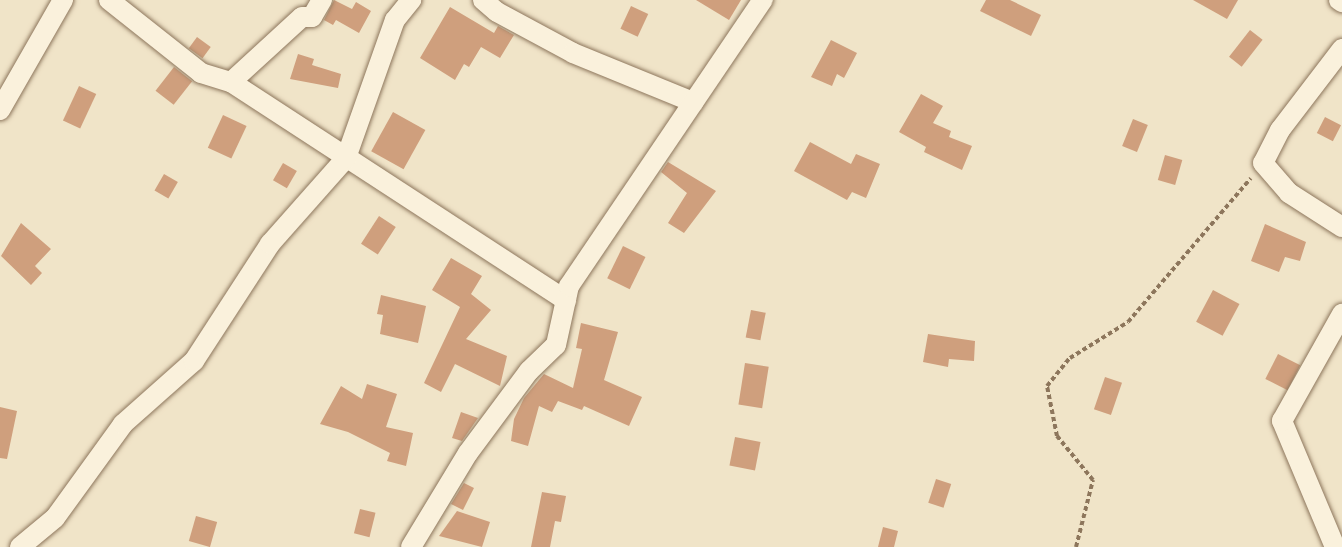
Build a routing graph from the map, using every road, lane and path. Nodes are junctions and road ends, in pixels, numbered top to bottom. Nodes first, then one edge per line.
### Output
1 (63, 0) edge
2 (109, 0) edge
3 (322, 0) edge
4 (411, 0) edge
5 (483, 0) edge
6 (763, 0) edge
7 (1342, 49) edge
8 (231, 82) junction
9 (693, 102) junction
10 (0, 110) edge
11 (346, 158) junction
12 (1263, 163) junction
13 (1342, 227) edge
14 (566, 300) junction
15 (1342, 314) edge
16 (42, 541) edge
17 (20, 547) edge
18 (411, 547) edge
19 (1076, 547) edge
20 (1335, 547) edge

1 - 10 street
2 - 8 street
3 - 8 street
4 - 11 street
5 - 9 street
6 - 9 street
7 - 12 street
8 - 11 street
9 - 14 street
11 - 14 street
11 - 16 street
12 - 13 street
12 - 19 path
14 - 18 street
15 - 20 street
16 - 17 street

